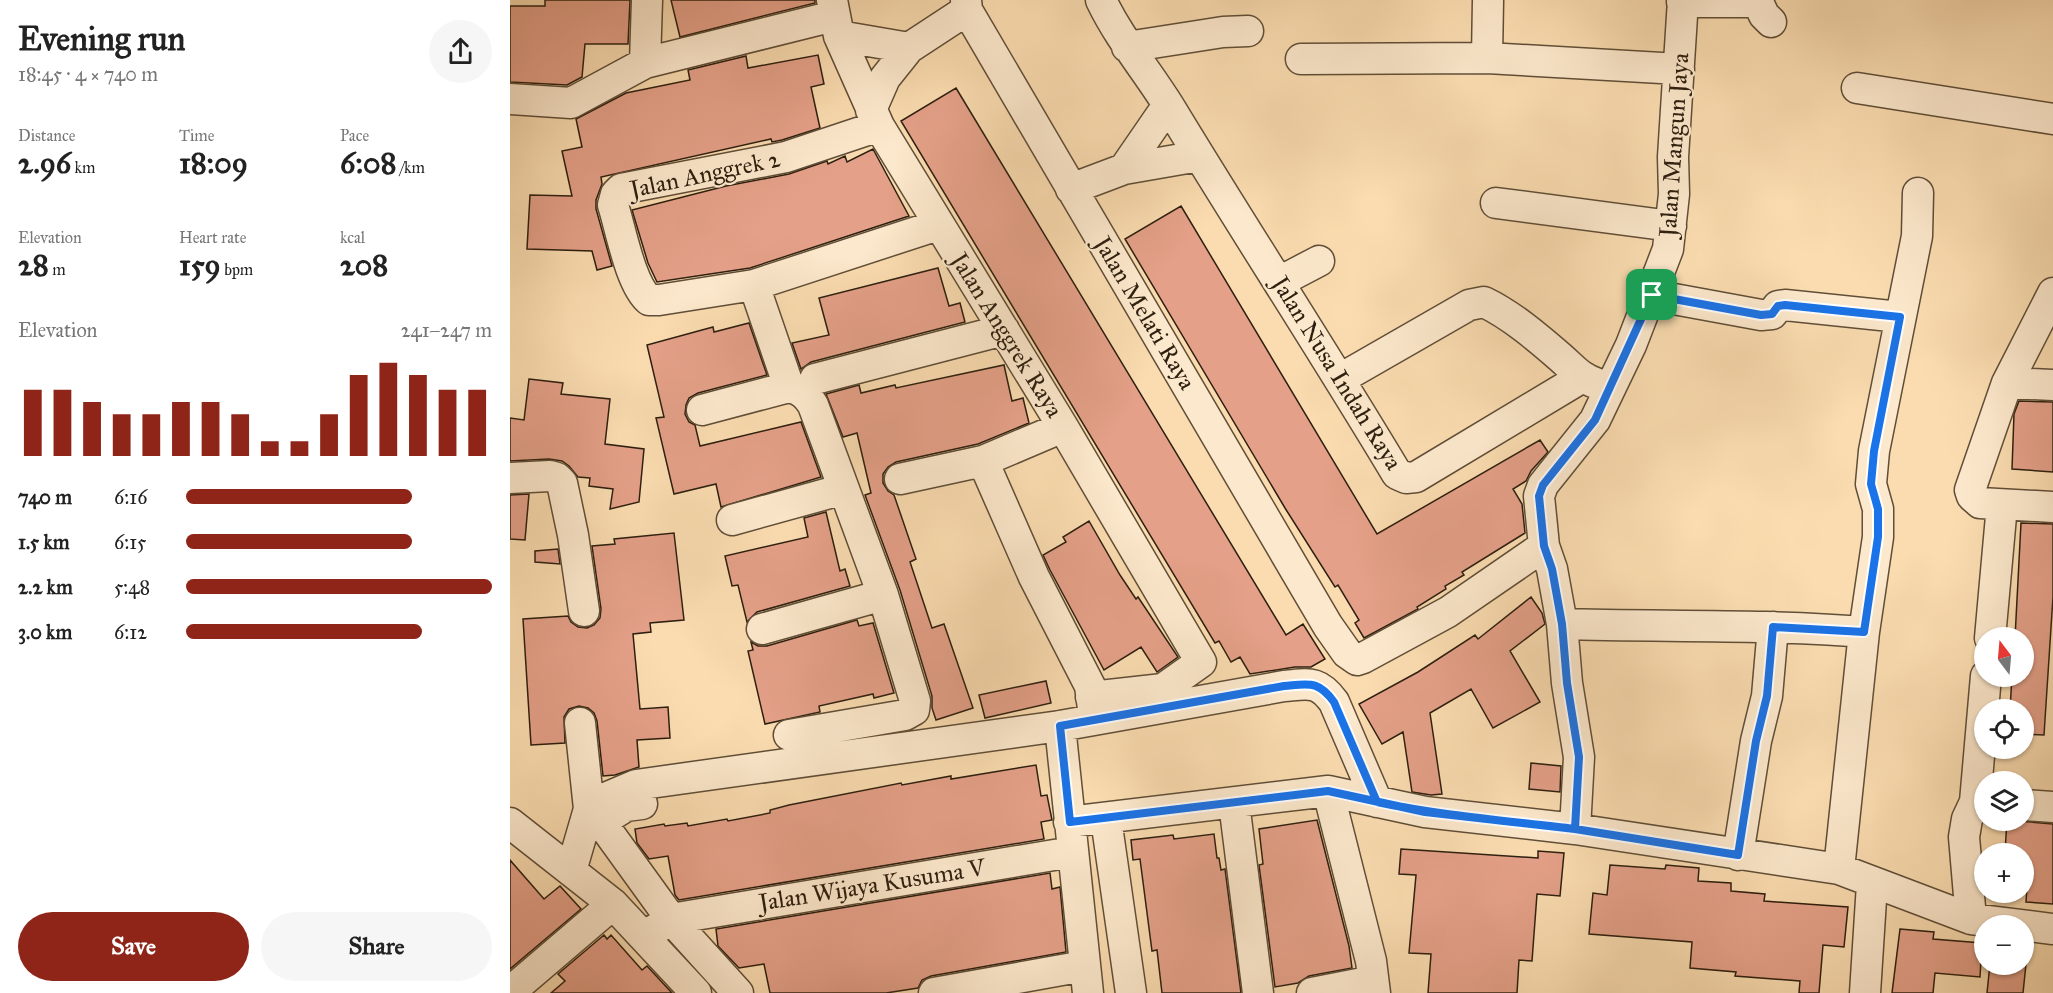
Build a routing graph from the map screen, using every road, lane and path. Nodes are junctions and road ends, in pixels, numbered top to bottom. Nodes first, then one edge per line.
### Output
1 (646, 0) edge
2 (1101, 0) edge
3 (1488, 0) edge
4 (1682, 1) edge
5 (966, 5) edge
6 (835, 17) edge
7 (1771, 22) dead end
8 (1248, 31) dead end
9 (1127, 47) junction
10 (909, 48) junction
11 (1487, 58) junction
12 (1301, 59) dead end
13 (645, 63) junction
14 (1679, 69) junction
15 (1857, 88) dead end
16 (1160, 94) junction
17 (510, 99) edge
18 (875, 118) junction
19 (2053, 119) edge
20 (1199, 156) junction
21 (1124, 169) junction
22 (1071, 189) junction
23 (1918, 194) dead end
24 (1496, 203) dead end
25 (938, 225) junction
26 (1671, 226) junction
27 (1319, 261) dead end
28 (1279, 282) junction
29 (753, 285) junction
30 (2053, 293) edge
31 (1652, 295) junction
32 (1900, 317) junction
33 (1004, 330) junction
34 (1340, 379) junction
35 (2007, 382) junction
36 (802, 383) junction
37 (1595, 383) junction
38 (2053, 385) edge
39 (702, 410) dead end
40 (1064, 426) junction
41 (983, 461) junction
42 (510, 478) edge
43 (900, 479) dead end
44 (844, 489) junction
45 (2002, 505) junction
46 (2053, 507) edge
47 (732, 520) dead end
48 (1544, 546) junction
49 (882, 596) junction
50 (584, 611) dead end
51 (1562, 624) junction
52 (1773, 627) junction
53 (1991, 627) edge
54 (762, 629) dead end
55 (1864, 632) junction
56 (1985, 687) edge
57 (1093, 709) junction
58 (580, 723) dead end
59 (789, 735) dead end
60 (1060, 735) junction
61 (1981, 771) edge
62 (1328, 791) junction
63 (1377, 802) junction
64 (1234, 803) junction
65 (589, 805) junction
66 (2034, 806) edge
67 (2053, 807) edge
68 (1974, 810) edge
69 (1106, 819) junction
70 (1070, 822) junction
71 (512, 828) edge
72 (1575, 829) junction
73 (1072, 852) junction
74 (1738, 855) junction
75 (1839, 869) junction
76 (571, 870) junction
77 (1872, 884) junction
78 (613, 904) junction
79 (671, 919) junction
80 (1971, 920) junction
81 (2053, 928) edge
82 (644, 937) junction
83 (1086, 979) edge
84 (1374, 987) edge
85 (510, 992) edge
86 (696, 993) edge
87 (738, 993) edge
88 (934, 993) edge
89 (1131, 993) edge
90 (1258, 993) edge
91 (1312, 993) edge
92 (1865, 993) edge

1 - 13 street
2 - 9 street, Jalan Nusa Indah Raya
3 - 11 street
4 - 7 street
4 - 14 street, Jalan Mangun Jaya
5 - 10 street
5 - 22 street, Jalan Melati Raya
6 - 10 street
6 - 13 street
6 - 18 street, Jalan Anggrek Raya
8 - 9 street
9 - 16 street, Jalan Nusa Indah Raya
10 - 18 street
11 - 12 street
11 - 14 street
13 - 17 street
14 - 26 street, Jalan Mangun Jaya
15 - 19 street
16 - 20 street, Jalan Nusa Indah Raya
16 - 21 street
18 - 25 street, Jalan Anggrek Raya
18 - 29 street, Jalan Anggrek 2
20 - 21 street
20 - 28 street, Jalan Nusa Indah Raya
21 - 22 street
22 - 48 street, Jalan Melati Raya
23 - 32 street
24 - 26 street
25 - 29 street, Jalan Anggrek 2
25 - 33 street, Jalan Anggrek Raya
26 - 31 street, Jalan Mangun Jaya
27 - 28 street
28 - 34 street, Jalan Nusa Indah Raya
29 - 36 street
30 - 35 street
31 - 32 street
31 - 37 street, Jalan Mangun Jaya
32 - 55 street
33 - 36 street
33 - 40 street, Jalan Anggrek Raya
34 - 37 street
34 - 37 street, Jalan Nusa Indah Raya
35 - 38 street
35 - 45 street
36 - 39 street
36 - 44 street
37 - 48 street, Jalan Mangun Jaya
40 - 41 street
40 - 57 street, Jalan Anggrek Raya
41 - 43 street
41 - 57 street
42 - 50 street
44 - 47 street
44 - 49 street
45 - 46 street
45 - 53 street
48 - 51 street, Jalan Mangun Jaya
49 - 54 street
49 - 59 street
51 - 52 street
51 - 72 street, Jalan Mangun Jaya
52 - 55 street
52 - 74 street
55 - 75 street
56 - 61 street
57 - 60 street
57 - 63 street
58 - 65 street
60 - 65 street
60 - 70 street
60 - 79 street
62 - 63 street
62 - 64 street
62 - 84 street
63 - 72 street
64 - 69 street
64 - 90 street
65 - 76 street
66 - 67 street
68 - 80 street
69 - 70 street
69 - 89 street
70 - 73 street
71 - 76 street
72 - 74 street
73 - 79 street, Jalan Wijaya Kusuma V
73 - 83 street
74 - 75 street
75 - 77 street
76 - 78 street
77 - 80 street
77 - 92 street
78 - 82 street
78 - 85 street
79 - 82 street
79 - 87 street
80 - 81 street
82 - 86 street
83 - 88 street
84 - 91 street

